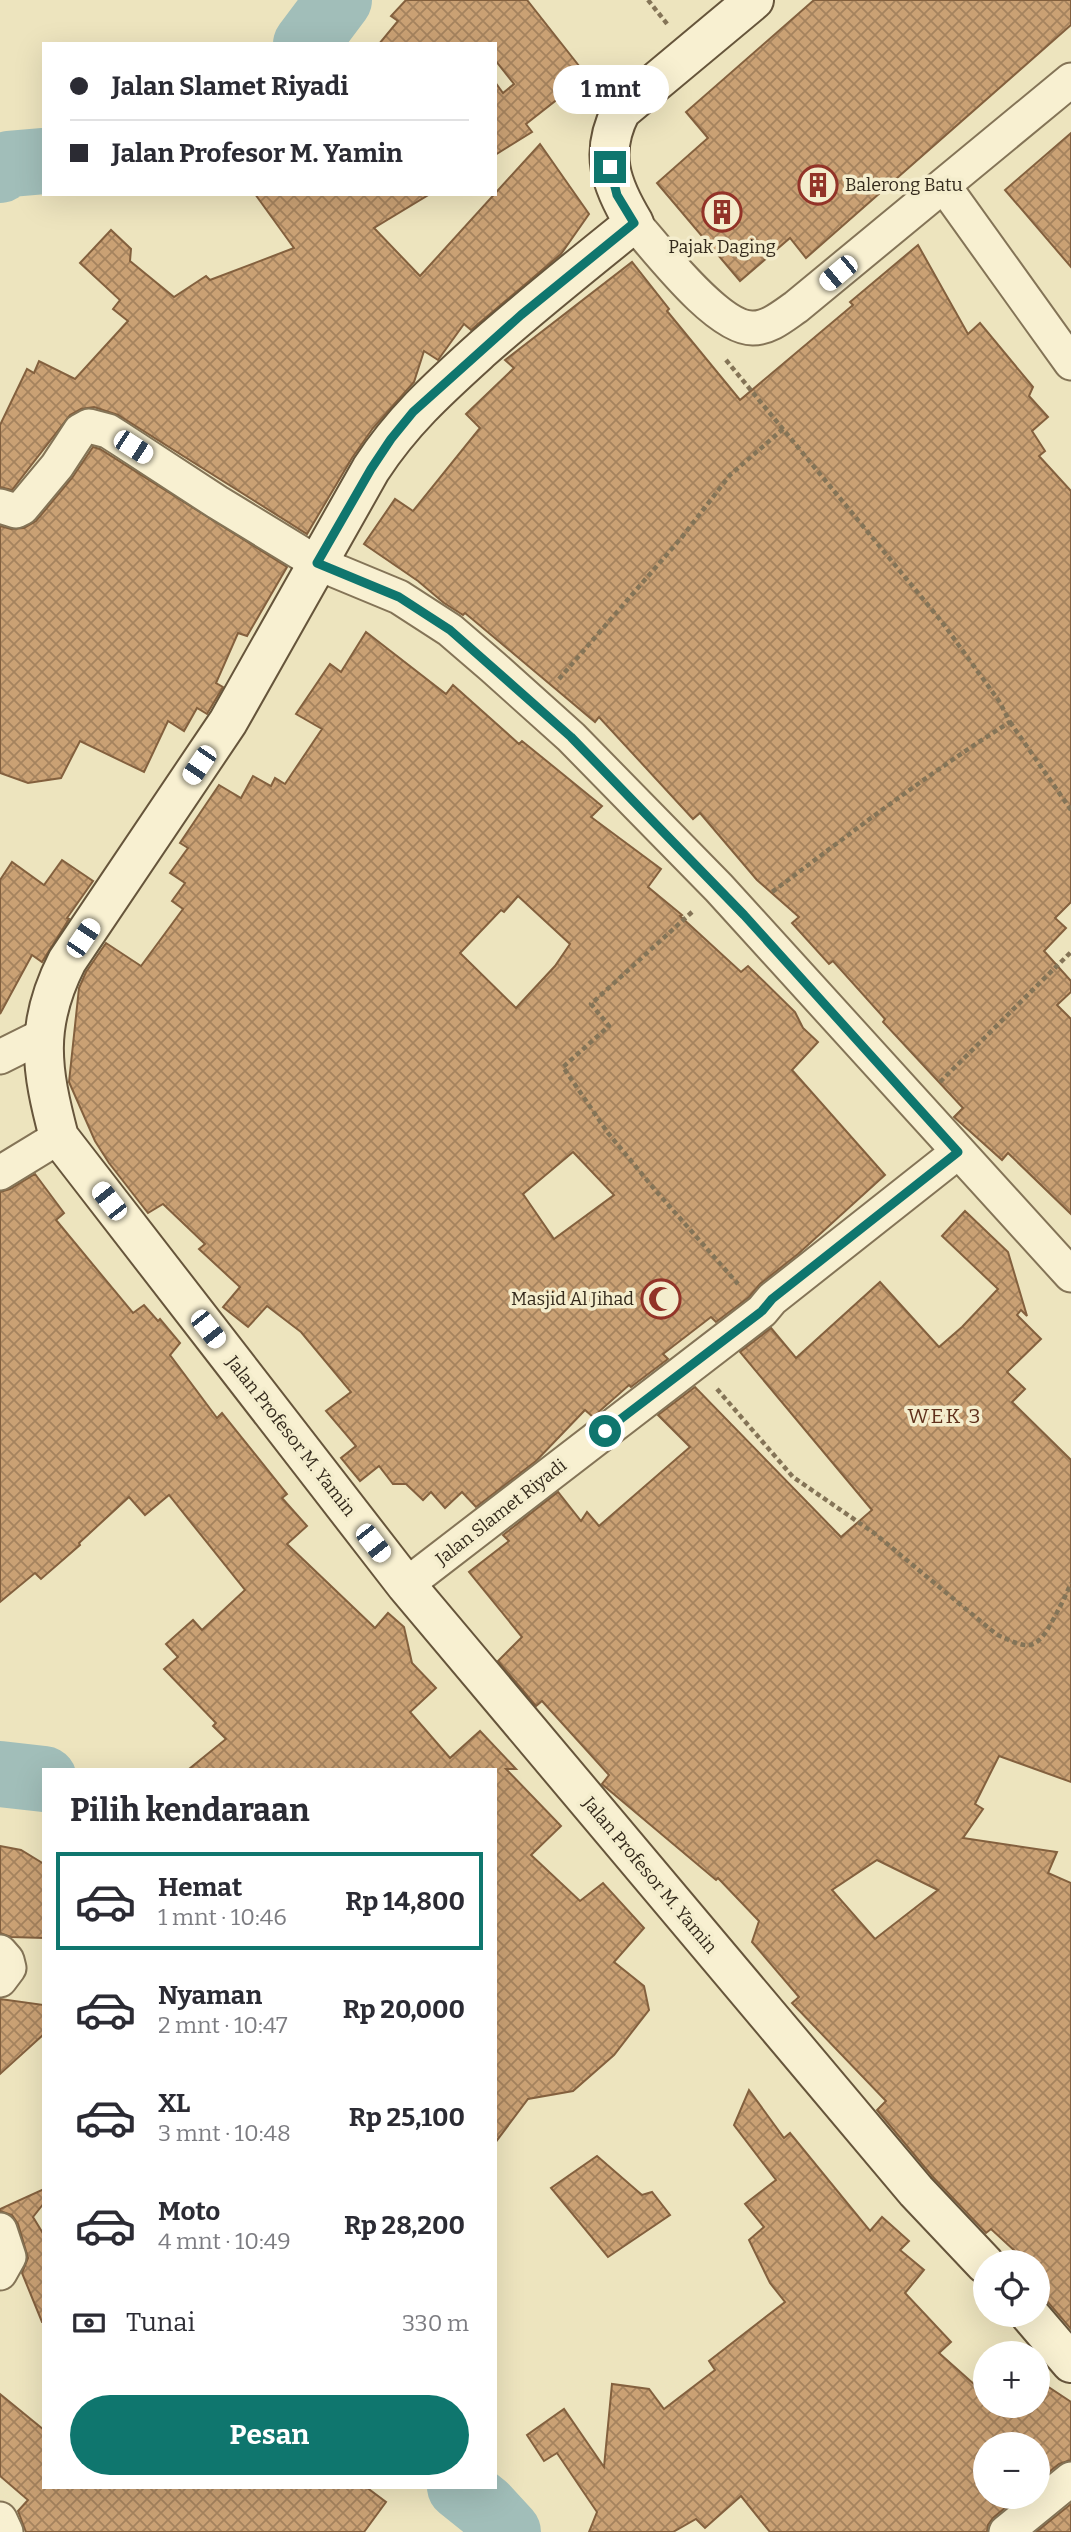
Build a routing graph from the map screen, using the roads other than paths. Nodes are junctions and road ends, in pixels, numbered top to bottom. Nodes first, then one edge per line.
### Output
1 (754, 0) edge
2 (1071, 80) edge
3 (944, 186) junction
4 (634, 223) junction
5 (1071, 363) edge
6 (0, 506) edge
7 (317, 563) junction
8 (44, 1035) junction
9 (0, 1057) edge
10 (59, 1137) junction
11 (958, 1152) junction
12 (0, 1173) edge
13 (1071, 1275) edge
14 (406, 1586) junction
15 (0, 1952) edge
16 (0, 1980) edge
17 (0, 2230) edge
18 (973, 2251) edge
19 (0, 2273) edge
20 (1040, 2327) edge
21 (1071, 2363) edge
22 (1071, 2479) edge
23 (0, 2519) edge
24 (6, 2532) edge
25 (1006, 2532) edge

1 - 4 main road
2 - 3 street
3 - 4 street
3 - 5 street
4 - 7 main road, Jalan Profesor M. Yamin
6 - 7 street
7 - 8 main road, Jalan Profesor M. Yamin
7 - 11 street
8 - 9 street
8 - 10 main road, Jalan Profesor M. Yamin
10 - 12 street
10 - 14 main road, Jalan Profesor M. Yamin
11 - 13 street
11 - 14 street, Jalan Slamet Riyadi
14 - 18 main road, Jalan Profesor M. Yamin
15 - 16 street
17 - 19 street
20 - 21 main road
22 - 25 street
23 - 24 street

